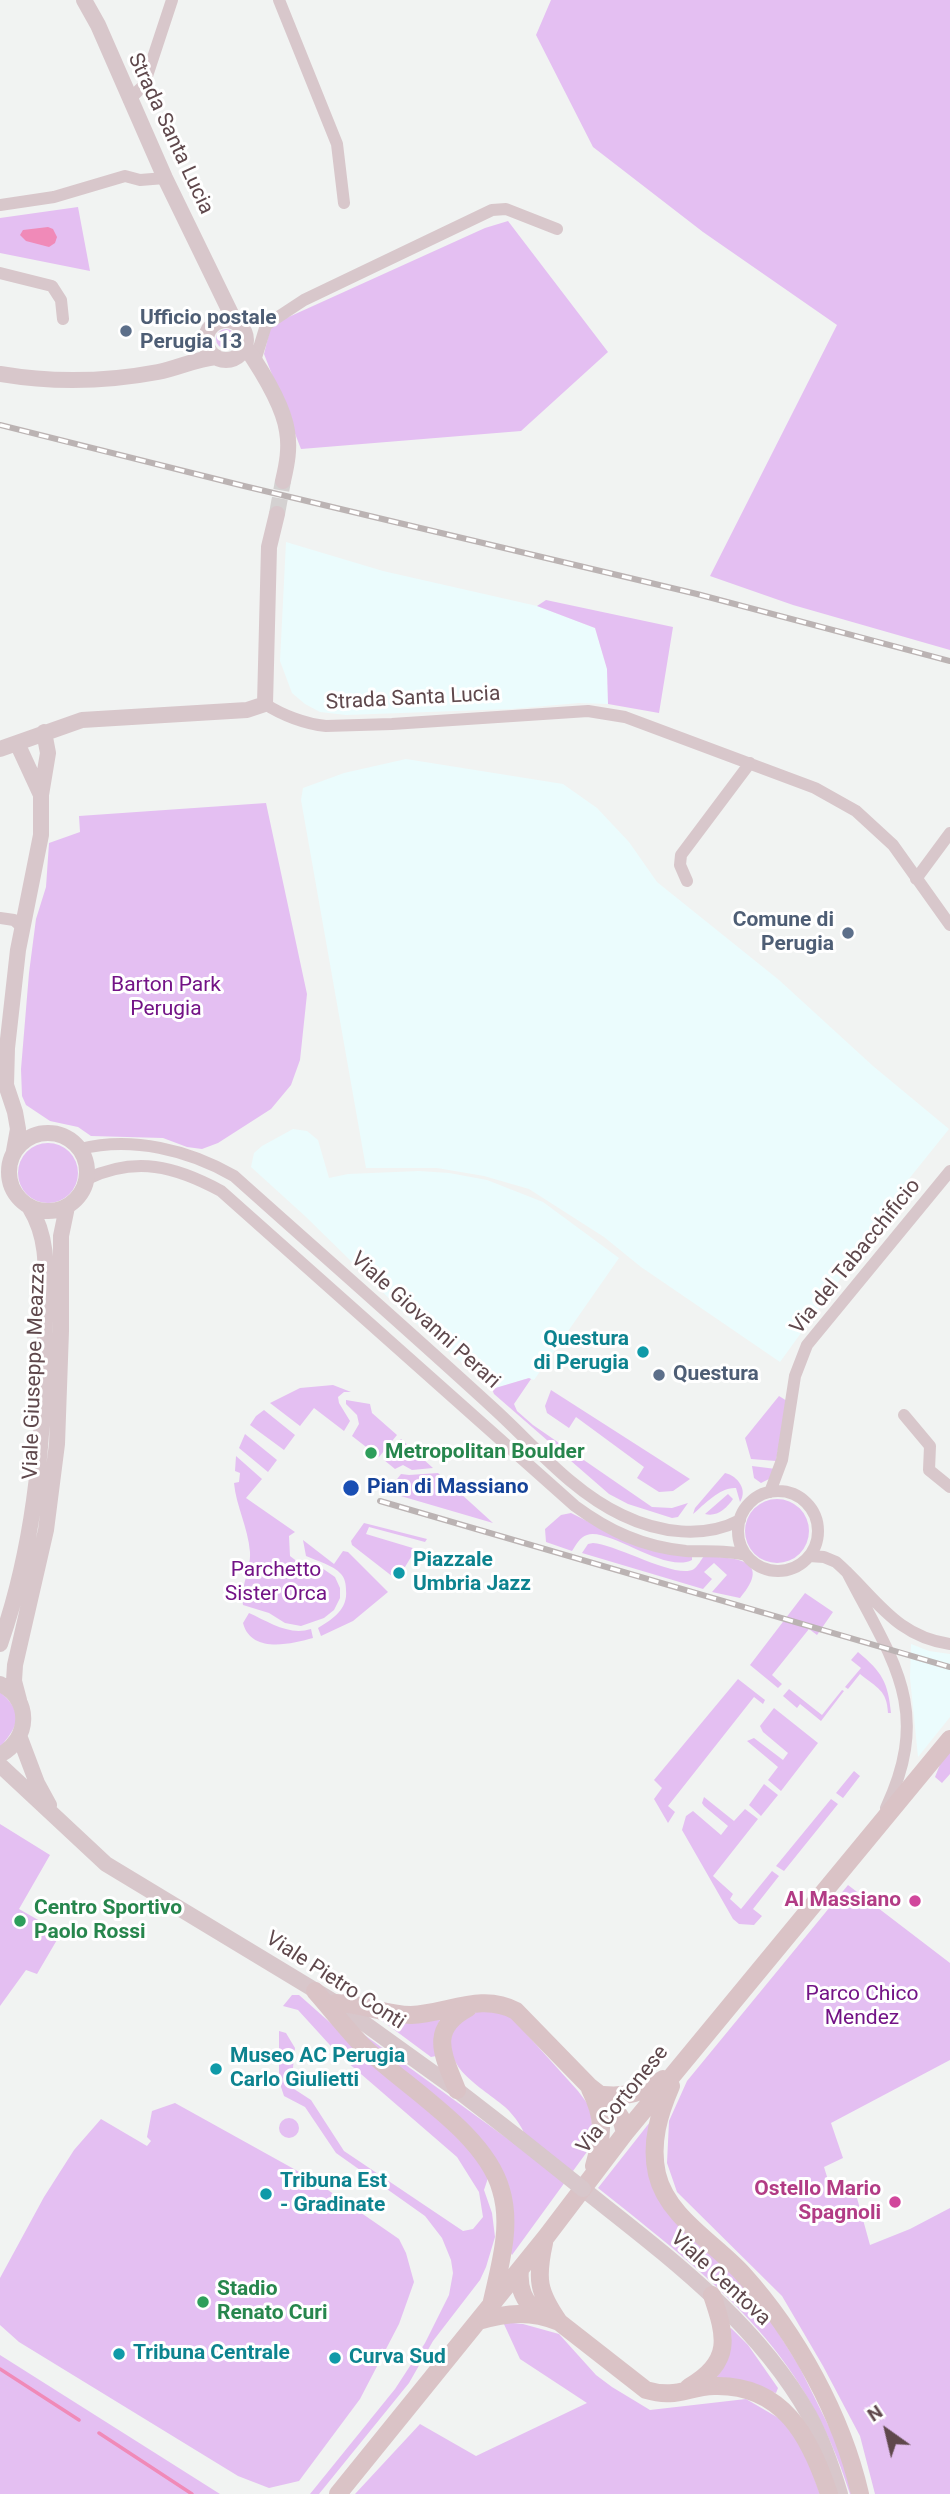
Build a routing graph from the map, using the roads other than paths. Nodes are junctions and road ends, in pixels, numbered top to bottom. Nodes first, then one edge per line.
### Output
1 (84, 0) edge
2 (172, 0) edge
3 (279, 0) edge
4 (129, 100) junction
5 (165, 178) junction
6 (344, 204) dead end
7 (0, 205) edge
8 (556, 229) dead end
9 (0, 273) edge
10 (218, 285) junction
11 (63, 319) dead end
12 (235, 322) junction
13 (214, 324) junction
14 (206, 343) junction
15 (245, 346) junction
16 (216, 357) junction
17 (255, 361) junction
18 (185, 363) junction
19 (0, 374) edge
20 (283, 481) tunnel mouth
21 (277, 514) tunnel mouth
22 (265, 704) junction
23 (44, 732) junction
24 (17, 743) junction
25 (0, 749) edge
26 (750, 764) junction
27 (41, 795) junction
28 (950, 833) edge
29 (916, 879) junction
30 (687, 881) dead end
31 (0, 918) edge
32 (950, 925) edge
33 (23, 929) junction
34 (15, 1112) junction
35 (44, 1133) junction
36 (80, 1149) junction
37 (14, 1152) junction
38 (950, 1171) edge
39 (87, 1180) junction
40 (30, 1208) junction
41 (66, 1208) junction
42 (904, 1415) dead end
43 (950, 1487) edge
44 (770, 1492) junction
45 (740, 1520) junction
46 (746, 1555) junction
47 (809, 1556) junction
48 (847, 1572) junction
49 (0, 1644) edge
50 (950, 1644) edge
51 (0, 1684) edge
52 (19, 1700) junction
53 (20, 1738) junction
54 (950, 1739) edge
55 (0, 1755) edge
56 (0, 1766) edge
57 (57, 1819) junction
58 (876, 1830) junction
59 (315, 1991) junction
60 (336, 2003) junction
61 (477, 2003) junction
62 (677, 2069) junction
63 (457, 2090) junction
64 (596, 2090) junction
65 (625, 2133) junction
66 (588, 2181) junction
67 (546, 2237) junction
68 (520, 2269) junction
69 (712, 2295) junction
70 (492, 2304) junction
71 (538, 2314) junction
72 (478, 2321) junction
73 (559, 2322) junction
74 (674, 2395) junction
75 (338, 2494) edge
76 (829, 2494) edge
77 (840, 2494) edge
78 (860, 2494) edge

1 - 4 street, Strada Santa Lucia
2 - 4 street
3 - 6 street
4 - 5 street, Strada Santa Lucia
5 - 7 street
5 - 10 street, Strada Santa Lucia
8 - 17 street
9 - 11 street
10 - 12 street, Strada Santa Lucia
10 - 13 street
12 - 13 street
12 - 15 street
13 - 14 street
14 - 16 street
14 - 18 street
15 - 16 street
15 - 17 street
16 - 18 street
17 - 20 street
18 - 19 street
21 - 22 street
22 - 23 street
22 - 26 street, Strada Santa Lucia
23 - 24 street
23 - 27 street
24 - 25 street
24 - 27 street
26 - 29 street, Strada Santa Lucia
26 - 30 street
27 - 33 street
28 - 29 street
29 - 32 street, Strada Santa Lucia
31 - 33 street
33 - 34 street
34 - 35 street
34 - 37 street
35 - 36 street
35 - 37 street
36 - 39 street
36 - 45 street, Viale Giovanni Perari
37 - 40 street
38 - 44 street, Via del Tabacchificio
39 - 41 street
39 - 46 street, Viale Giovanni Perari
40 - 41 street
40 - 49 street, Viale Giuseppe Meazza
41 - 52 street, Viale Giuseppe Meazza
42 - 43 street
44 - 45 street
44 - 47 street
45 - 46 street
46 - 47 street
47 - 48 street
48 - 50 street
48 - 58 street
51 - 52 street
52 - 53 street, Viale Pietro Conti
53 - 55 street
53 - 57 street, Viale Pietro Conti
54 - 58 main road, Via Cortonese
56 - 57 street, Viale Pietro Conti
57 - 59 street, Viale Pietro Conti
58 - 62 main road, Via Cortonese
59 - 60 street, Viale Pietro Conti
59 - 70 main road
60 - 61 main road
60 - 63 street, Viale Pietro Conti
61 - 63 main road
61 - 64 main road
62 - 64 main road
62 - 65 main road, Via Cortonese
62 - 78 main road
63 - 66 street, Viale Pietro Conti, bridge
64 - 65 main road
64 - 66 main road
65 - 66 main road, Via Cortonese
66 - 67 main road, Via Cortonese
66 - 69 street, Viale Centova
67 - 68 main road, Via Cortonese
67 - 73 main road
68 - 70 main road, Via Cortonese
68 - 71 main road
69 - 74 main road
69 - 77 street, Viale Centova
70 - 72 main road, Via Cortonese
71 - 72 main road
71 - 73 main road
72 - 75 main road, Via Cortonese
73 - 74 main road
74 - 76 main road

